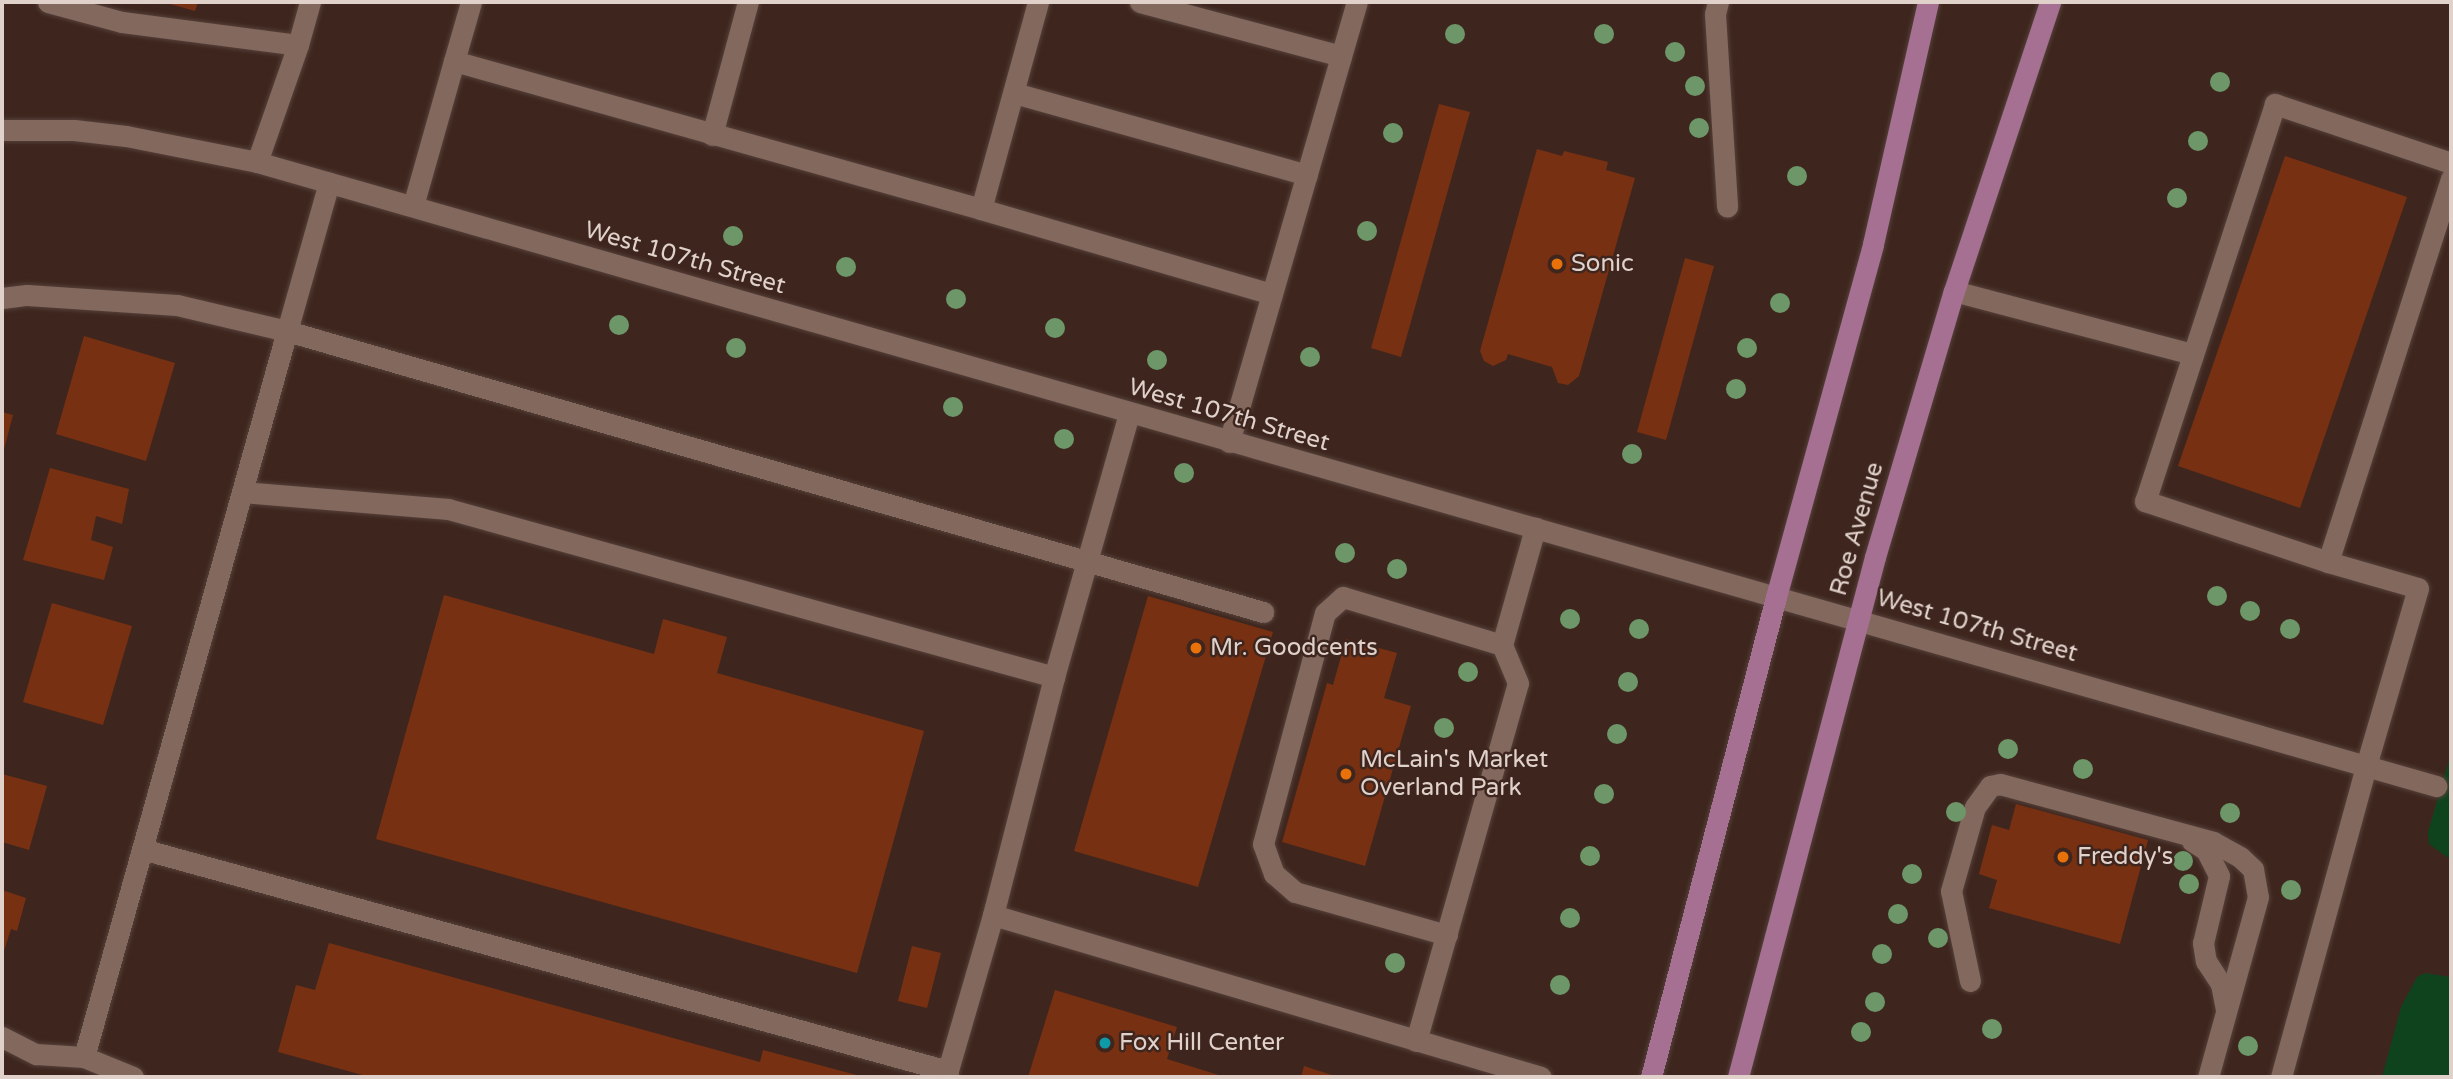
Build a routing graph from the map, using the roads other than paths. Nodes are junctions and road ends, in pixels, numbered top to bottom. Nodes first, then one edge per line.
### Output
1 (48, 2) edge
2 (310, 2) edge
3 (471, 2) edge
4 (748, 2) edge
5 (1038, 2) edge
6 (1140, 2) edge
7 (1357, 2) edge
8 (1718, 2) edge
9 (1928, 2) edge
10 (2050, 2) edge
11 (298, 45) junction
12 (1341, 56) junction
13 (454, 61) junction
14 (1014, 93) junction
15 (2, 130) edge
16 (712, 135) junction
17 (257, 162) junction
18 (2451, 163) edge
19 (1307, 175) junction
20 (2451, 178) edge
21 (329, 183) junction
22 (413, 206) junction
23 (1727, 207) dead end
24 (981, 209) junction
25 (1954, 291) junction
26 (1272, 294) junction
27 (2, 298) edge
28 (288, 331) junction
29 (2193, 354) junction
30 (1129, 414) junction
31 (1229, 442) junction
32 (242, 492) junction
33 (1535, 528) junction
34 (1087, 562) junction
35 (2328, 562) junction
36 (1776, 597) junction
37 (1263, 612) dead end
38 (1859, 619) junction
39 (1502, 645) junction
40 (1054, 677) junction
41 (2365, 766) junction
42 (2436, 786) dead end
43 (2181, 834) junction
44 (142, 849) junction
45 (993, 915) junction
46 (1447, 935) junction
47 (1970, 981) dead end
48 (2227, 1012) junction
49 (2, 1037) edge
50 (1416, 1041) junction
51 (84, 1057) junction
52 (1479, 1069) edge
53 (947, 1074) edge
54 (132, 1077) edge
55 (1541, 1077) edge
56 (1651, 1077) edge
57 (1738, 1077) edge
58 (2208, 1077) edge
59 (2281, 1077) edge

1 - 11 street
2 - 11 street
3 - 13 street
4 - 16 street
5 - 14 street
6 - 12 street
7 - 12 street
8 - 23 street
9 - 36 main road
10 - 25 main road, Roe Avenue
11 - 17 street
12 - 19 street
13 - 16 street
13 - 22 street
14 - 19 street
14 - 24 street
15 - 17 street, West 107th Street
16 - 24 street
17 - 21 street, West 107th Street
18 - 29 street
19 - 26 street
20 - 35 street
21 - 22 street, West 107th Street
21 - 28 street
22 - 30 street, West 107th Street
24 - 26 street
25 - 29 street
25 - 38 main road, Roe Avenue
26 - 31 street
27 - 28 street
28 - 32 street
28 - 34 street
29 - 35 street
30 - 31 street, West 107th Street
30 - 34 street
31 - 33 street, West 107th Street
32 - 40 street
32 - 44 street
33 - 36 street, West 107th Street
33 - 39 street
34 - 37 street
34 - 40 street
35 - 41 street
36 - 38 street, West 107th Street
36 - 56 main road
38 - 41 street, West 107th Street
38 - 57 main road, Roe Avenue
39 - 46 street
39 - 46 street
40 - 45 street
41 - 42 street, West 107th Street
41 - 59 street
43 - 47 street
43 - 48 street
43 - 48 street
44 - 51 street
44 - 53 street
45 - 50 street
45 - 53 street
46 - 50 street
48 - 58 street
49 - 51 street
50 - 52 street
51 - 54 street
52 - 55 street

